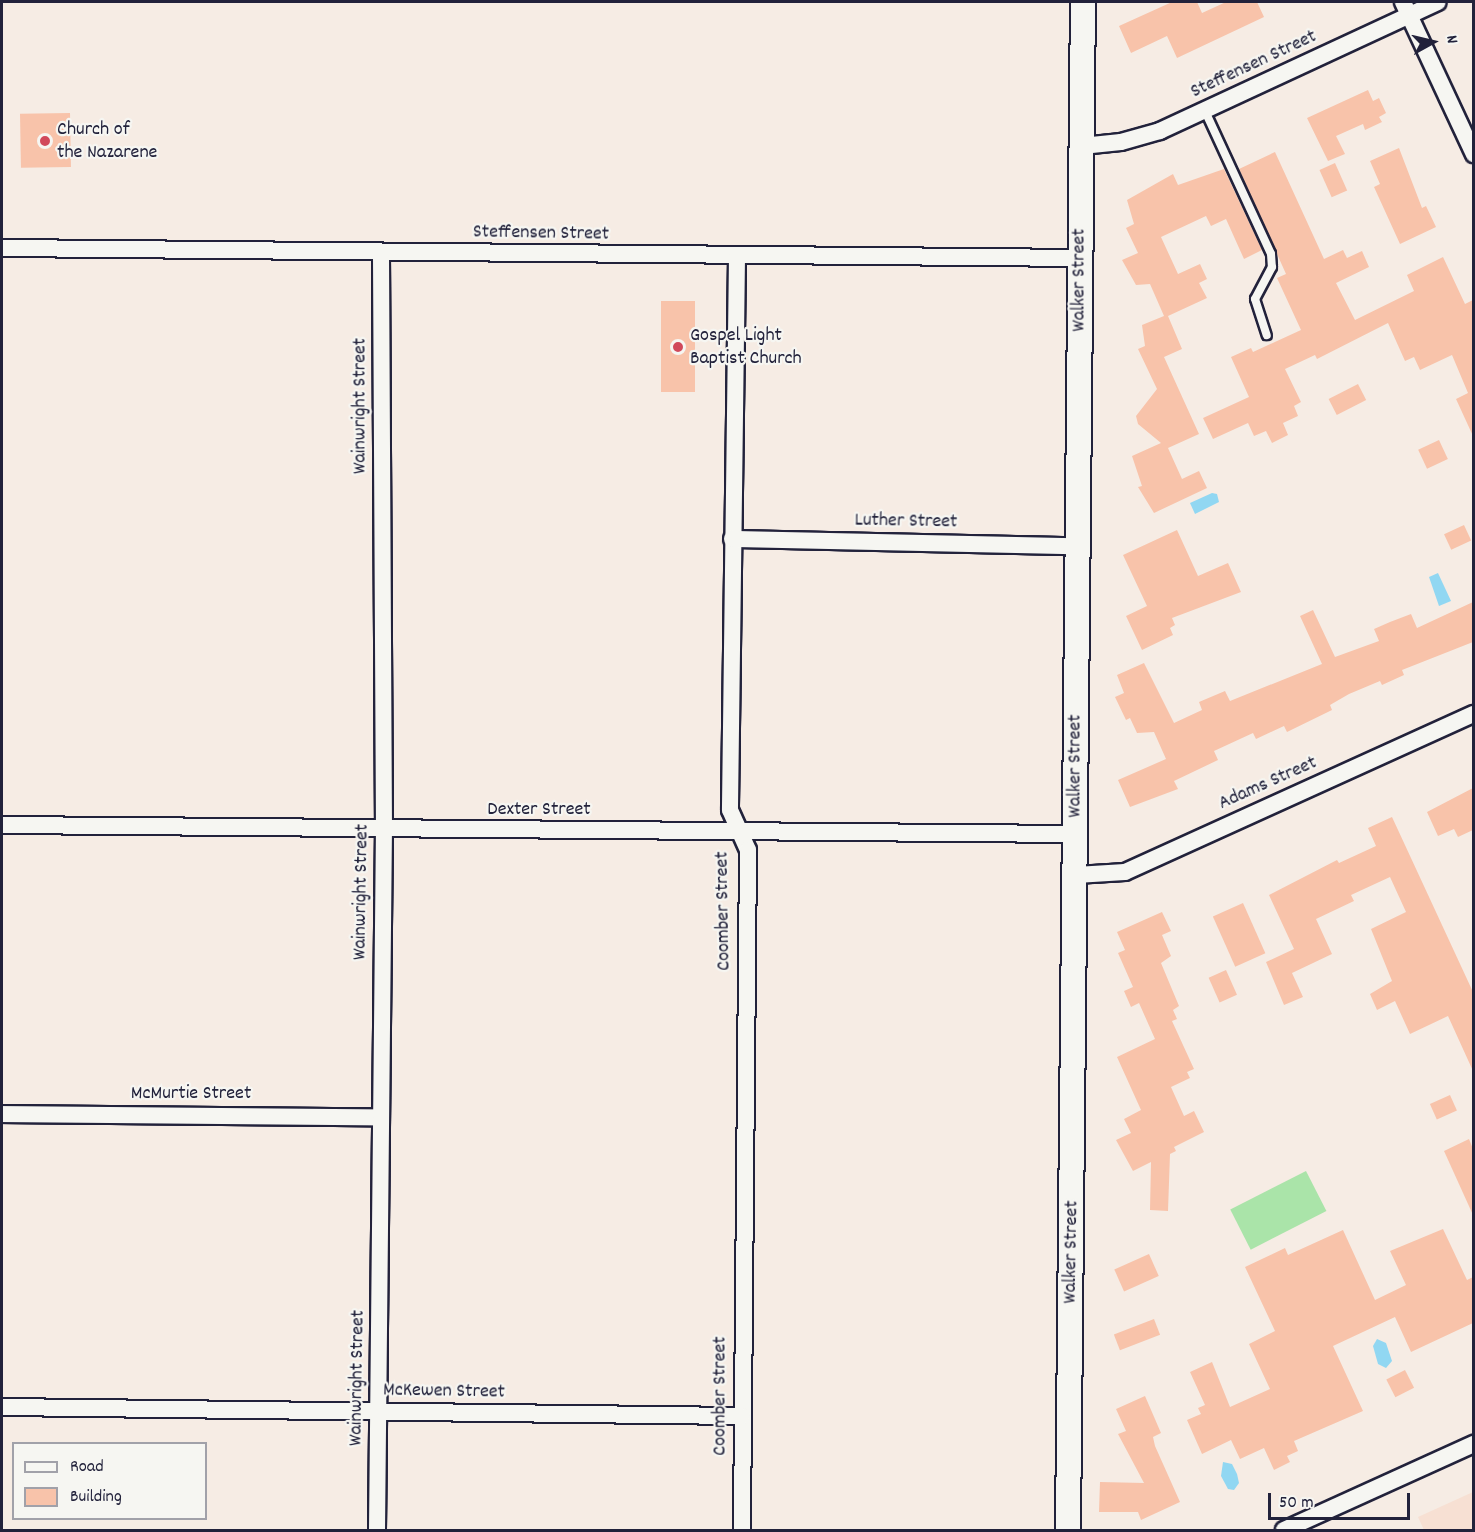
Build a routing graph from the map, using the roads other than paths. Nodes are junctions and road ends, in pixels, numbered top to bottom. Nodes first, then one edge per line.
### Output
1 (1083, 2) edge
2 (1438, 2) edge
3 (1406, 8) edge
4 (1205, 111) junction
5 (1082, 146) junction
6 (1473, 154) edge
7 (2, 248) edge
8 (381, 253) junction
9 (737, 257) junction
10 (1081, 258) junction
11 (1267, 335) dead end
12 (732, 539) junction
13 (1078, 546) junction
14 (1473, 714) edge
15 (2, 825) edge
16 (384, 830) junction
17 (741, 832) junction
18 (1076, 834) junction
19 (1076, 875) junction
20 (2, 1114) edge
21 (381, 1117) junction
22 (2, 1407) edge
23 (379, 1412) junction
24 (742, 1416) junction
25 (1473, 1443) edge
26 (377, 1530) edge
27 (742, 1530) edge
28 (1068, 1530) edge
29 (1284, 1530) edge

1 - 5 main road, Walker Street
2 - 3 street, Steffensen Street
3 - 4 street, Steffensen Street
3 - 6 street
4 - 5 street, Steffensen Street
4 - 11 lane
5 - 10 main road, Walker Street
7 - 8 street, Steffensen Street
8 - 9 street, Steffensen Street
8 - 16 street, Wainwright Street
9 - 10 street, Steffensen Street
9 - 12 street, Coomber Street
10 - 13 main road, Walker Street
12 - 13 street, Luther Street
12 - 17 street, Coomber Street
13 - 18 main road, Walker Street
14 - 19 street, Adams Street
15 - 16 street, Dexter Street
16 - 17 street, Dexter Street
16 - 21 street, Wainwright Street
17 - 18 street, Dexter Street
17 - 24 street, Coomber Street
18 - 19 main road, Walker Street
19 - 28 main road, Walker Street
20 - 21 street, McMurtie Street
21 - 23 street, Wainwright Street
22 - 23 street, McKewen Street
23 - 24 street, McKewen Street
23 - 26 street, Wainwright Street
24 - 27 street, Coomber Street
25 - 29 street

